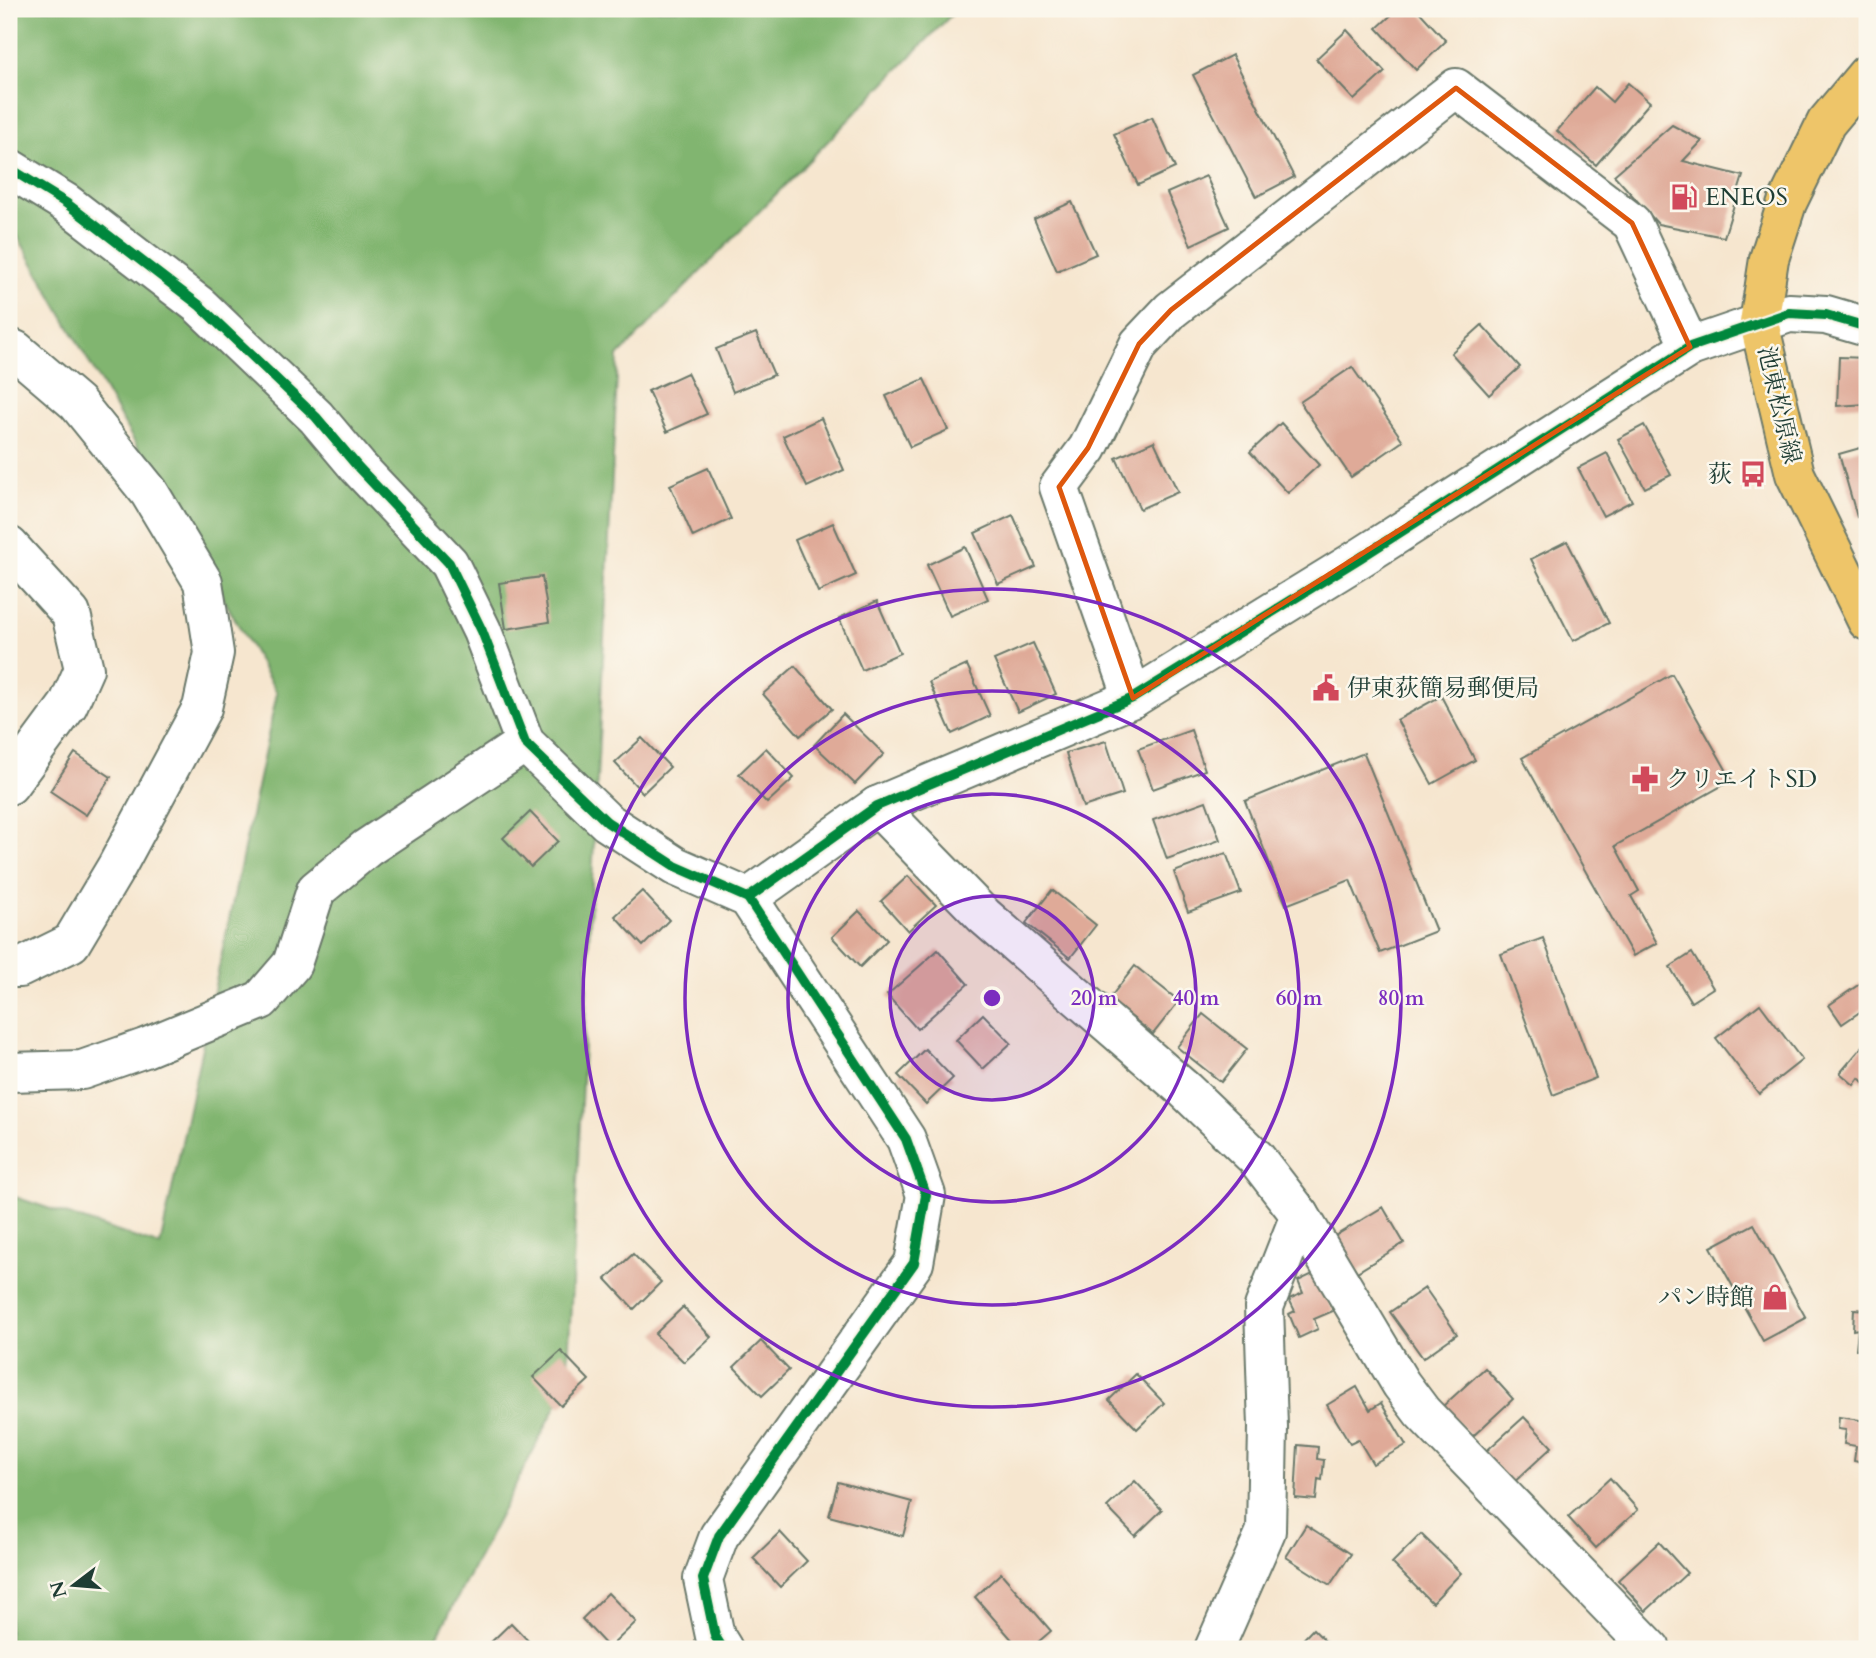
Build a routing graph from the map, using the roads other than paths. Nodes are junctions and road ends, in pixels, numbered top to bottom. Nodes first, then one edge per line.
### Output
1 (1867, 74) edge
2 (9, 168) edge
3 (1759, 323) junction
4 (1867, 327) edge
5 (1690, 347) junction
6 (9, 348) edge
7 (9, 546) edge
8 (1867, 621) edge
9 (1133, 698) junction
10 (525, 743) junction
11 (9, 785) edge
12 (877, 806) junction
13 (748, 898) junction
14 (9, 968) edge
15 (9, 1072) edge
16 (1300, 1215) junction
17 (723, 1649) edge
18 (1214, 1649) edge
19 (1651, 1649) edge

1 - 3 main road, 池東松原線
2 - 10 street
3 - 4 street
3 - 5 street
3 - 8 main road, 池東松原線
5 - 9 street
5 - 9 street
6 - 14 street
7 - 11 street
9 - 12 street
10 - 13 street
10 - 15 street
12 - 13 street
12 - 16 street
13 - 17 street
16 - 18 street
16 - 19 street

